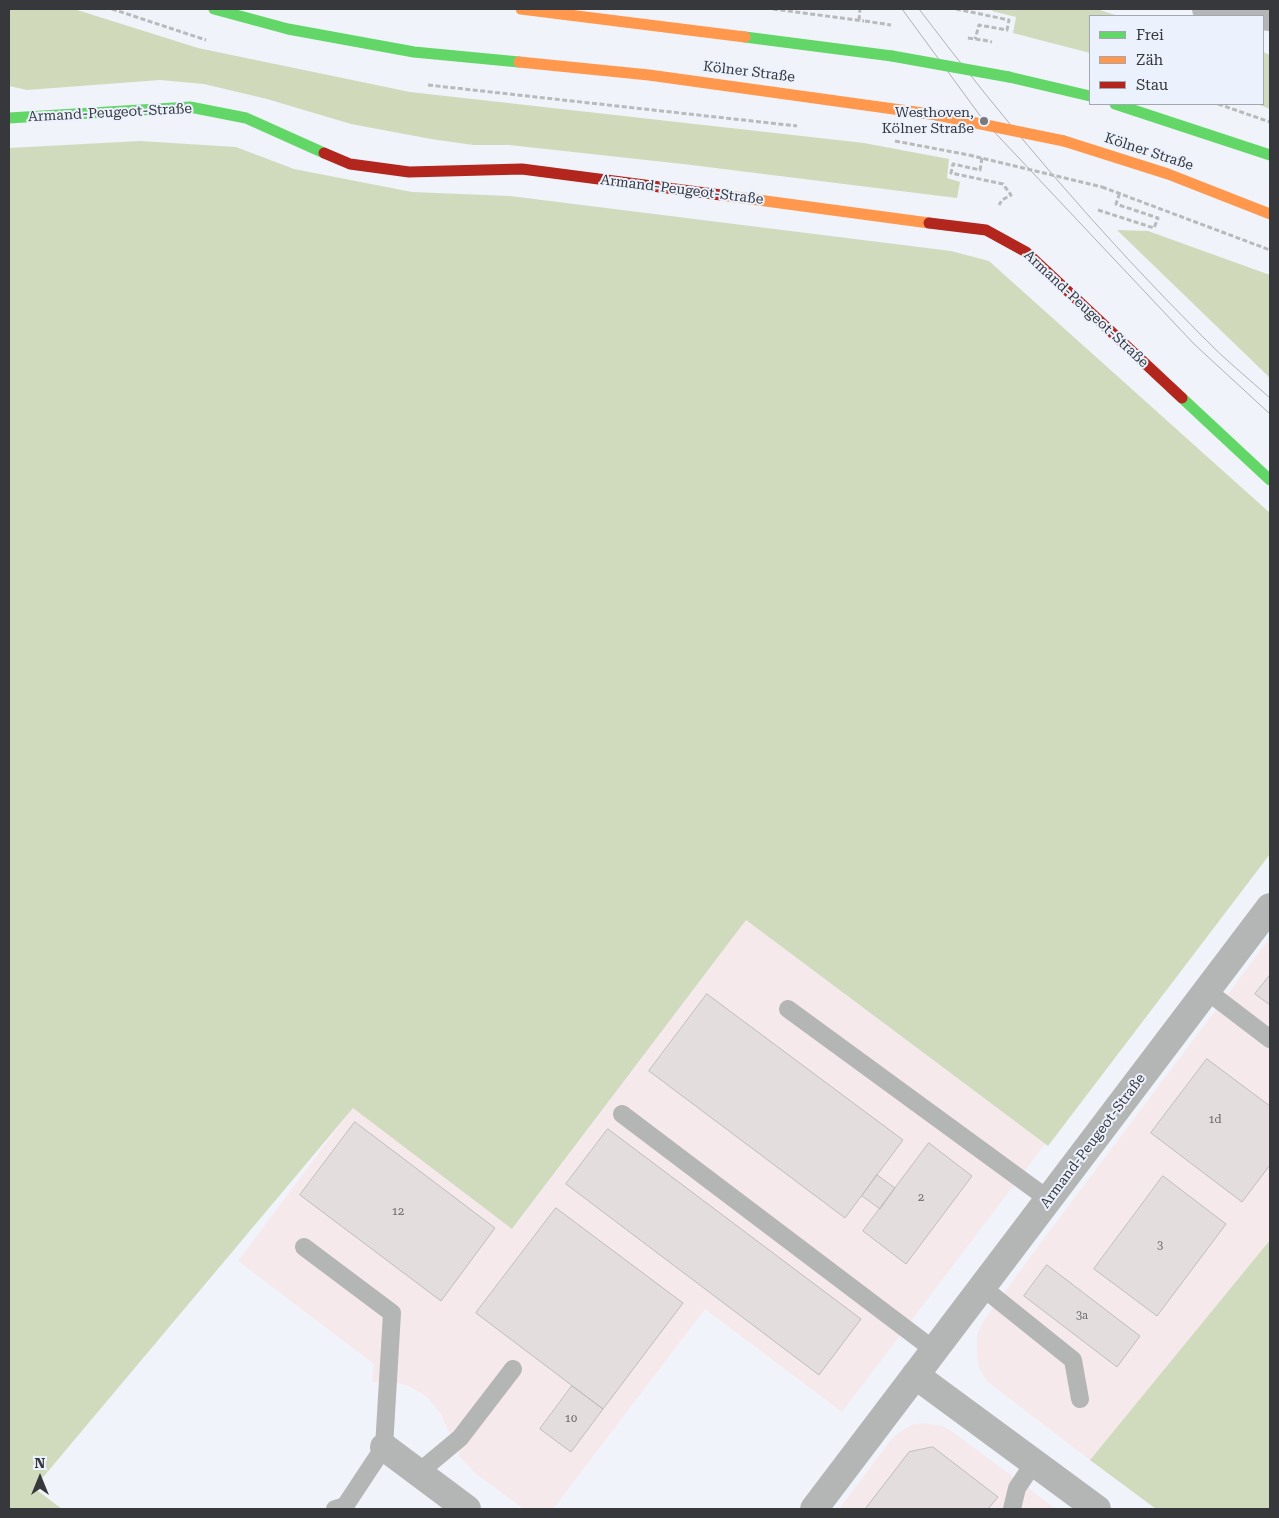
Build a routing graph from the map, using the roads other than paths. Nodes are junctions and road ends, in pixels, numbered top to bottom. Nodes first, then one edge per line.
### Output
1 (214, 9) edge
2 (521, 9) edge
3 (1206, 9) edge
4 (1254, 15) edge
5 (1089, 96) edge
6 (1118, 105) edge
7 (9, 118) edge
8 (1270, 155) edge
9 (1270, 214) edge
10 (1270, 480) edge
11 (1270, 907) edge
12 (1207, 991) junction
13 (788, 1009) dead end
14 (1270, 1039) edge
15 (622, 1114) dead end
16 (1048, 1199) junction
17 (304, 1246) dead end
18 (982, 1287) junction
19 (934, 1350) junction
20 (513, 1369) dead end
21 (915, 1375) junction
22 (1080, 1399) dead end
23 (384, 1447) junction
24 (1034, 1463) junction
25 (418, 1473) junction
26 (335, 1509) edge
27 (467, 1509) edge
28 (814, 1509) edge
29 (1012, 1509) edge
30 (1096, 1509) edge

1 - 9 main road, Kölner Straße, bridge
2 - 5 main road, bridge
3 - 4 street
6 - 8 main road
7 - 10 main road, Armand-Peugeot-Straße
11 - 12 street, Armand-Peugeot-Straße
12 - 14 lane
12 - 16 street, Armand-Peugeot-Straße
13 - 16 lane
15 - 19 lane
16 - 18 street, Armand-Peugeot-Straße
17 - 23 lane
18 - 19 street, Armand-Peugeot-Straße
18 - 22 lane
19 - 21 street, Armand-Peugeot-Straße
20 - 25 lane
21 - 24 street
21 - 28 street, Armand-Peugeot-Straße
23 - 25 street
23 - 26 lane
24 - 29 lane
24 - 30 street
25 - 27 street

